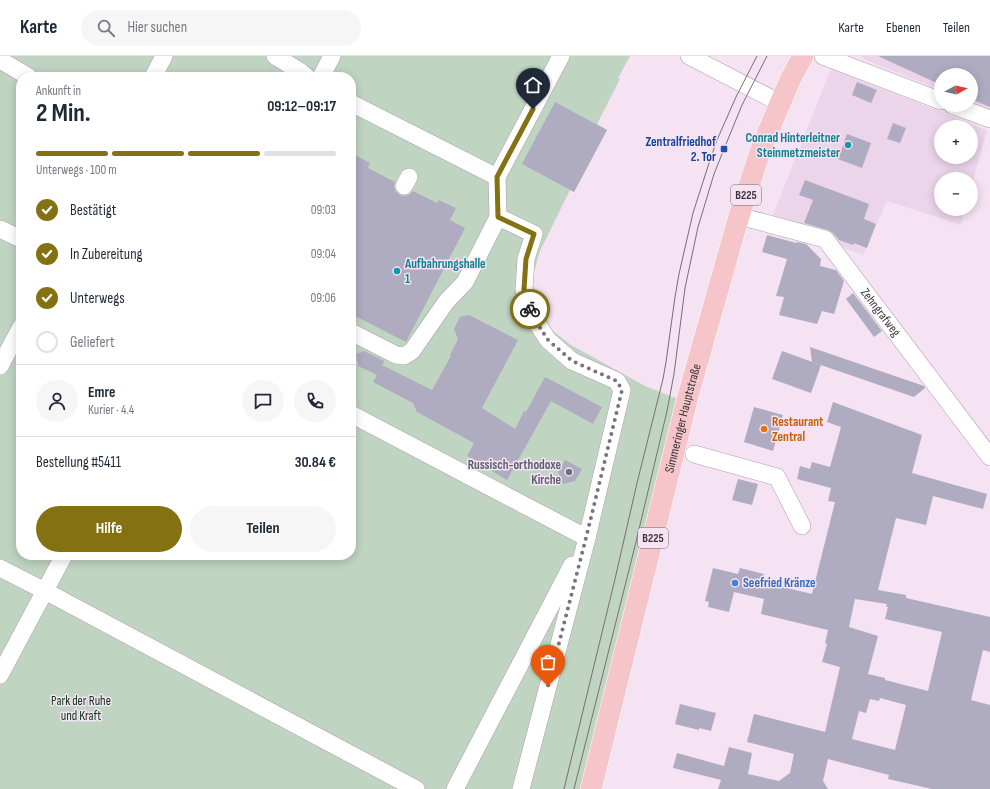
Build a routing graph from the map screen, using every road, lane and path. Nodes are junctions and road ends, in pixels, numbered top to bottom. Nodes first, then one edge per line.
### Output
1 (164, 56) edge
2 (275, 56) edge
3 (332, 56) edge
4 (561, 56) edge
5 (689, 56) edge
6 (803, 56) edge
7 (823, 56) edge
8 (0, 60) edge
9 (20, 72) edge
10 (156, 72) edge
11 (301, 72) edge
12 (324, 72) edge
13 (934, 98) edge
14 (780, 103) junction
15 (356, 105) edge
16 (971, 112) edge
17 (990, 119) edge
18 (497, 177) junction
19 (739, 216) junction
20 (498, 217) junction
21 (0, 229) edge
22 (16, 237) edge
23 (356, 335) edge
24 (16, 336) edge
25 (0, 366) edge
26 (356, 417) edge
27 (694, 454) dead end
28 (990, 458) edge
29 (802, 526) dead end
30 (586, 538) junction
31 (61, 560) edge
32 (0, 568) edge
33 (45, 591) junction
34 (0, 675) edge
35 (416, 789) edge
36 (455, 789) edge
37 (521, 789) edge
38 (591, 789) edge

1 - 10 street
2 - 11 street
3 - 12 street
4 - 18 street
5 - 14 street
6 - 14 main road, Simmeringer Hauptstraße / B225
7 - 13 street
8 - 9 street
14 - 19 main road, Simmeringer Hauptstraße / B225
15 - 18 street
16 - 17 street
18 - 20 street
19 - 28 street, Zehngrafweg
19 - 38 main road, Simmeringer Hauptstraße / B225
20 - 23 street
20 - 30 street
21 - 22 street
24 - 25 street
26 - 30 street
27 - 29 street
30 - 36 street
30 - 37 street
31 - 33 street
32 - 33 street
33 - 34 street
33 - 35 street

